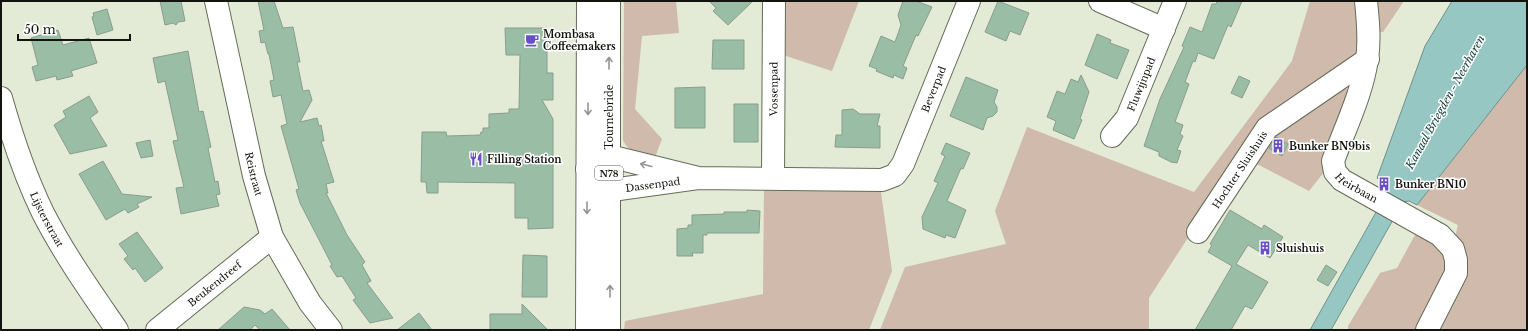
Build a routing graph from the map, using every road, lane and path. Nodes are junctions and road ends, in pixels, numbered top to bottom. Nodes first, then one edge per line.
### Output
1 (216, 1) edge
2 (588, 1) edge
3 (608, 1) edge
4 (774, 1) edge
5 (969, 1) edge
6 (1100, 1) edge
7 (1175, 1) edge
8 (1366, 1) edge
9 (1164, 29) junction
10 (1368, 59) junction
11 (1, 98) edge
12 (1112, 136) dead end
13 (609, 156) junction
14 (587, 169) junction
15 (895, 175) joint
16 (698, 178) junction
17 (773, 178) junction
18 (609, 187) junction
19 (1198, 232) dead end
20 (272, 237) junction
21 (117, 330) edge
22 (157, 330) edge
23 (331, 330) edge
24 (587, 330) edge
25 (609, 330) edge
26 (1427, 330) edge

1 - 20 street, Reistraat
2 -> 14 street, N78
13 -> 3 street, Tournebride / N78
4 - 17 street, Vossenpad
5 - 15 street, Beverpad
6 - 9 street
7 - 9 street, Fluwijnpad
8 - 10 street, Heirbaan
9 - 12 street, Fluwijnpad
10 - 19 street, Hochter Sluishuis
10 - 26 street, Heirbaan
11 - 21 street, Lijsterstraat
13 - 14 street
16 -> 13 street, Dassenpad
13 - 18 street, Tournebride / N78
14 - 18 street
14 -> 24 street, N78
15 - 17 street, Dassenpad
16 - 17 street, Dassenpad
16 - 18 street, Dassenpad
25 -> 18 street, Tournebride / N78
20 - 22 street, Beukendreef
20 - 23 street, Reistraat

